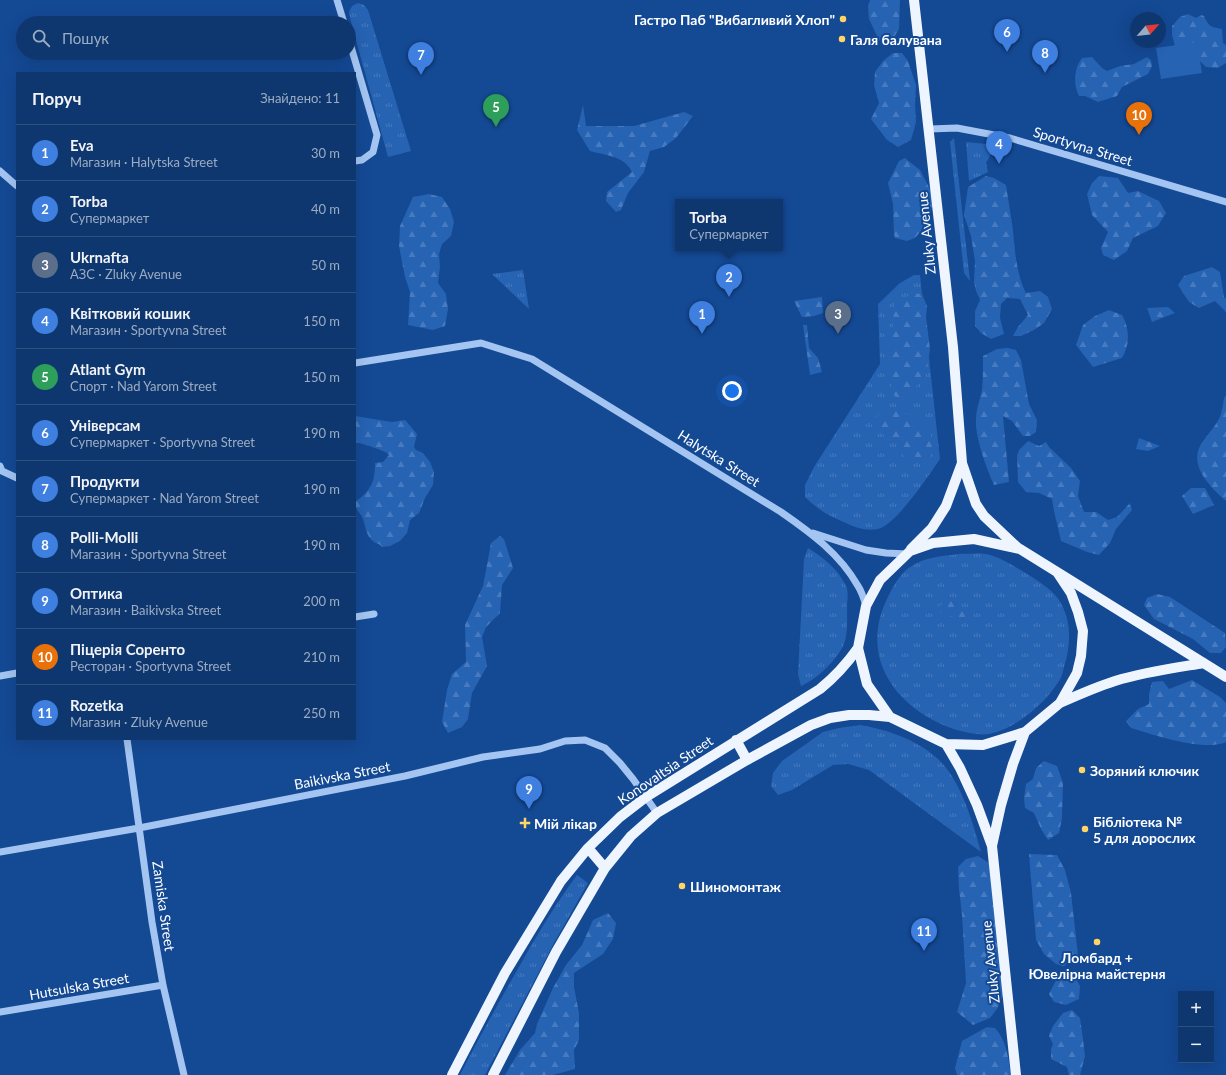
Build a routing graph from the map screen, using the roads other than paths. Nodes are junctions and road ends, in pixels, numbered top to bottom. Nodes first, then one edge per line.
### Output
1 (337, 0) edge
2 (914, 0) edge
3 (342, 16) edge
4 (355, 60) edge
5 (930, 129) junction
6 (356, 161) edge
7 (0, 171) edge
8 (16, 185) edge
9 (1226, 202) edge
10 (356, 363) edge
11 (962, 463) junction
12 (0, 466) edge
13 (16, 478) edge
14 (810, 533) junction
15 (1020, 549) junction
16 (908, 552) junction
17 (1057, 572) junction
18 (866, 606) junction
19 (374, 614) dead end
20 (356, 617) edge
21 (858, 648) junction
22 (1204, 663) junction
23 (16, 673) edge
24 (0, 676) edge
25 (1226, 677) edge
26 (1060, 703) junction
27 (890, 717) junction
28 (1025, 732) junction
29 (128, 740) edge
30 (736, 740) junction
31 (946, 744) junction
32 (747, 760) junction
33 (646, 797) junction
34 (657, 813) junction
35 (139, 828) junction
36 (992, 846) junction
37 (588, 848) junction
38 (0, 852) edge
39 (604, 868) junction
40 (162, 985) junction
41 (0, 1012) edge
42 (184, 1075) edge
43 (452, 1075) edge
44 (493, 1075) edge
45 (1016, 1075) edge

1 - 3 street
2 - 5 main road, Zluky Avenue
4 - 6 street
5 - 9 street, Sportyvna Street
5 - 11 main road, Zluky Avenue
7 - 8 street
10 - 14 street, Halytska Street
11 - 15 main road, Zluky Avenue
11 - 16 main road, Zluky Avenue
12 - 13 street
14 - 16 street
14 - 18 street, Halytska Street
15 - 16 main road
15 - 17 main road
16 - 18 main road, Zluky Avenue
17 - 22 main road
17 - 26 main road
18 - 21 main road, Zluky Avenue
19 - 20 street
21 - 27 main road
21 - 30 main road, Konovaltsia Street
22 - 25 main road
22 - 26 main road
23 - 24 street
26 - 28 main road
27 - 31 main road
27 - 32 main road
28 - 31 main road
28 - 36 main road, Zluky Avenue
29 - 35 street, Zamiska Street
30 - 32 main road
30 - 33 main road, Konovaltsia Street
31 - 36 main road, Zluky Avenue
32 - 34 main road
33 - 34 street, Baikivska Street
33 - 35 street, Baikivska Street
33 - 37 main road, Konovaltsia Street
34 - 39 main road
35 - 38 street, Baikivska Street
35 - 40 street, Zamiska Street
36 - 45 main road, Zluky Avenue
37 - 39 main road
37 - 43 main road, Konovaltsia Street
39 - 44 main road
40 - 41 street, Hutsulska Street
40 - 42 street, Zamiska Street

